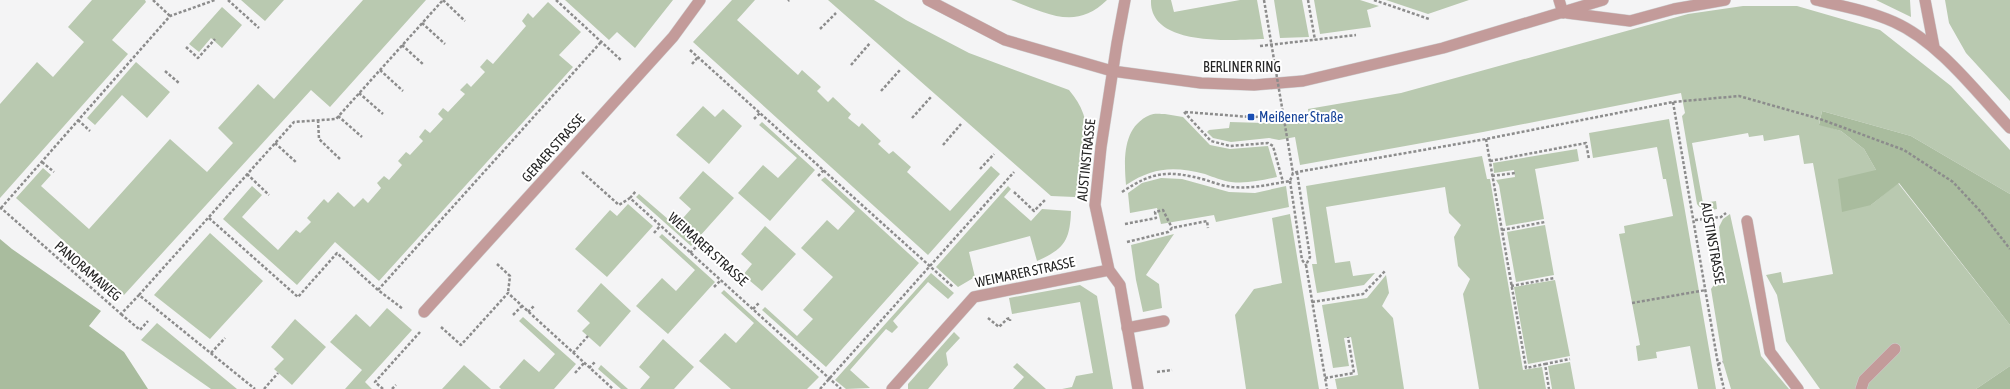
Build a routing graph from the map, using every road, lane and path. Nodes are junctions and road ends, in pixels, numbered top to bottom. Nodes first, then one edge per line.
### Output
1 (153, 0) edge
2 (215, 0) edge
3 (228, 0) edge
4 (443, 0) edge
5 (556, 0) edge
6 (700, 0) edge
7 (928, 0) edge
8 (1126, 0) edge
9 (1264, 0) edge
10 (1308, 0) edge
11 (1374, 0) edge
12 (1559, 0) edge
13 (1604, 0) edge
14 (1725, 0) edge
15 (1816, 0) edge
16 (1925, 0) edge
17 (836, 13) dead end
18 (1563, 13) junction
19 (170, 16) junction
20 (1429, 19) dead end
21 (465, 21) dead end
22 (422, 23) junction
23 (259, 28) dead end
24 (820, 29) dead end
25 (1356, 35) dead end
26 (214, 39) dead end
27 (1315, 40) junction
28 (601, 42) junction
29 (870, 43) dead end
30 (445, 44) dead end
31 (402, 45) junction
32 (1260, 46) dead end
33 (186, 47) dead end
34 (1934, 47) junction
35 (625, 64) dead end
36 (692, 64) dead end
37 (424, 65) dead end
38 (851, 65) dead end
39 (380, 70) junction
40 (900, 70) dead end
41 (165, 71) dead end
42 (1112, 71) junction
43 (179, 83) dead end
44 (403, 91) dead end
45 (881, 91) dead end
46 (359, 93) junction
47 (931, 97) dead end
48 (1673, 102) junction
49 (760, 113) junction
50 (383, 114) dead end
51 (338, 116) junction
52 (1298, 116) dead end
53 (912, 118) dead end
54 (78, 120) junction
55 (318, 120) junction
56 (754, 120) dead end
57 (961, 124) dead end
58 (2010, 128) edge
59 (90, 131) dead end
60 (362, 137) dead end
61 (1486, 140) junction
62 (275, 143) junction
63 (943, 145) dead end
64 (994, 154) dead end
65 (565, 156) junction
66 (1589, 159) dead end
67 (342, 160) dead end
68 (1490, 161) junction
69 (42, 162) junction
70 (297, 163) dead end
71 (980, 169) dead end
72 (824, 170) junction
73 (54, 172) dead end
74 (1014, 172) dead end
75 (1298, 172) junction
76 (1293, 173) junction
77 (1515, 173) dead end
78 (247, 174) junction
79 (818, 176) dead end
80 (1492, 176) junction
81 (1290, 181) junction
82 (1283, 182) junction
83 (636, 191) dead end
84 (1014, 192) dead end
85 (1122, 192) dead end
86 (270, 194) dead end
87 (630, 198) junction
88 (1045, 200) dead end
89 (1, 208) edge
90 (1730, 211) dead end
91 (209, 218) junction
92 (1695, 220) junction
93 (1746, 220) dead end
94 (1545, 222) dead end
95 (1125, 224) dead end
96 (660, 226) junction
97 (1172, 228) junction
98 (1208, 228) dead end
99 (1502, 230) junction
100 (654, 233) dead end
101 (1127, 242) dead end
102 (697, 246) dead end
103 (2010, 249) edge
104 (690, 253) junction
105 (1306, 265) junction
106 (930, 266) junction
107 (1109, 270) junction
108 (1385, 271) dead end
109 (1555, 278) dead end
110 (721, 280) junction
111 (510, 282) dead end
112 (1511, 286) junction
113 (714, 287) dead end
114 (378, 290) junction
115 (956, 290) dead end
116 (1706, 290) junction
117 (508, 293) junction
118 (139, 295) junction
119 (760, 302) dead end
120 (1312, 302) junction
121 (1632, 303) dead end
122 (534, 305) dead end
123 (522, 306) junction
124 (753, 309) junction
125 (424, 312) junction
126 (528, 312) junction
127 (121, 314) junction
128 (513, 315) dead end
129 (148, 321) dead end
130 (1164, 321) dead end
131 (1127, 328) junction
132 (588, 336) dead end
133 (1348, 337) dead end
134 (225, 338) dead end
135 (1895, 349) dead end
136 (211, 353) junction
137 (573, 353) junction
138 (1570, 359) dead end
139 (596, 361) dead end
140 (1723, 362) dead end
141 (584, 363) junction
142 (1545, 364) junction
143 (1718, 364) junction
144 (589, 368) junction
145 (576, 372) dead end
146 (278, 373) dead end
147 (1325, 378) junction
148 (829, 379) junction
149 (396, 385) dead end
150 (255, 389) edge
151 (264, 389) edge
152 (383, 389) edge
153 (392, 389) edge
154 (613, 389) edge
155 (820, 389) edge
156 (840, 389) edge
157 (892, 389) edge
158 (1138, 389) edge
159 (1327, 389) edge
160 (1549, 389) edge
161 (1724, 389) edge
162 (1798, 389) edge
163 (1861, 389) edge

1 - 19 path
2 - 19 path
3 - 23 path
4 - 21 path
4 - 22 path
5 - 28 path
6 - 65 street, GERAER STRASSE
7 - 42 street, BERLINER RING
8 - 42 street
9 - 76 path, bridge
10 - 27 path
11 - 20 path
12 - 18 street
13 - 18 street, BERLINER RING
14 - 18 street, BERLINER RING
15 - 34 street
16 - 34 street
17 - 24 path
18 - 42 street, BERLINER RING
19 - 54 path
22 - 30 path
22 - 31 path
25 - 27 path
26 - 33 path
27 - 32 path
28 - 35 path
28 - 114 path
29 - 38 path
31 - 37 path
31 - 39 path
34 - 58 street
36 - 49 path
39 - 44 path
39 - 46 path
40 - 45 path
41 - 43 path
42 - 107 street, AUSTINSTRASSE
46 - 50 path
46 - 51 path
47 - 53 path
48 - 61 path
48 - 92 path, AUSTINSTRASSE
48 - 103 path
49 - 56 path
49 - 72 path
51 - 55 path
51 - 60 path
52 - 82 path
54 - 59 path
54 - 69 path
55 - 62 path
55 - 67 path
57 - 63 path
61 - 68 path
61 - 75 path
62 - 70 path
62 - 78 path
64 - 71 path
65 - 87 path
65 - 125 street, GERAER STRASSE
66 - 68 path
68 - 80 path
69 - 73 path
69 - 89 path
72 - 79 path
72 - 106 path
74 - 106 path
75 - 76 path
75 - 105 path
76 - 81 path
77 - 80 path
78 - 86 path
78 - 91 path
80 - 99 path
81 - 82 path
81 - 105 path
82 - 85 path
83 - 87 path
84 - 88 path
87 - 96 path, WEIMARER STRASSE
89 - 127 path, PANORAMAWEG
90 - 92 path
91 - 114 path
91 - 118 path
92 - 116 path, AUSTINSTRASSE
93 - 162 street
94 - 99 path
95 - 97 path
96 - 100 path
96 - 104 path, WEIMARER STRASSE
97 - 98 path
97 - 101 path
99 - 112 path
102 - 104 path
104 - 110 path, WEIMARER STRASSE
105 - 120 path
106 - 115 path
106 - 148 path
107 - 131 street, AUSTINSTRASSE
107 - 157 street, WEIMARER STRASSE
108 - 120 path
109 - 112 path
110 - 113 path
110 - 124 path, WEIMARER STRASSE
111 - 117 path
112 - 142 path
114 - 125 path
116 - 121 path
116 - 143 path, AUSTINSTRASSE
117 - 123 path
117 - 125 path
118 - 127 path, PANORAMAWEG
118 - 136 path, PANORAMAWEG
119 - 124 path
120 - 147 path
122 - 126 path
123 - 126 path
123 - 128 path
124 - 148 path, WEIMARER STRASSE
125 - 152 path
126 - 137 path
127 - 129 path
130 - 131 street
131 - 158 street, AUSTINSTRASSE
132 - 137 path
133 - 147 path
134 - 136 path
135 - 163 street
136 - 150 path, PANORAMAWEG
137 - 141 path
138 - 142 path
139 - 144 path
140 - 143 path
141 - 144 path
141 - 145 path
142 - 160 path
143 - 161 path, AUSTINSTRASSE
144 - 154 path
146 - 151 path
147 - 159 path
148 - 155 path
148 - 156 path, WEIMARER STRASSE
149 - 153 path

